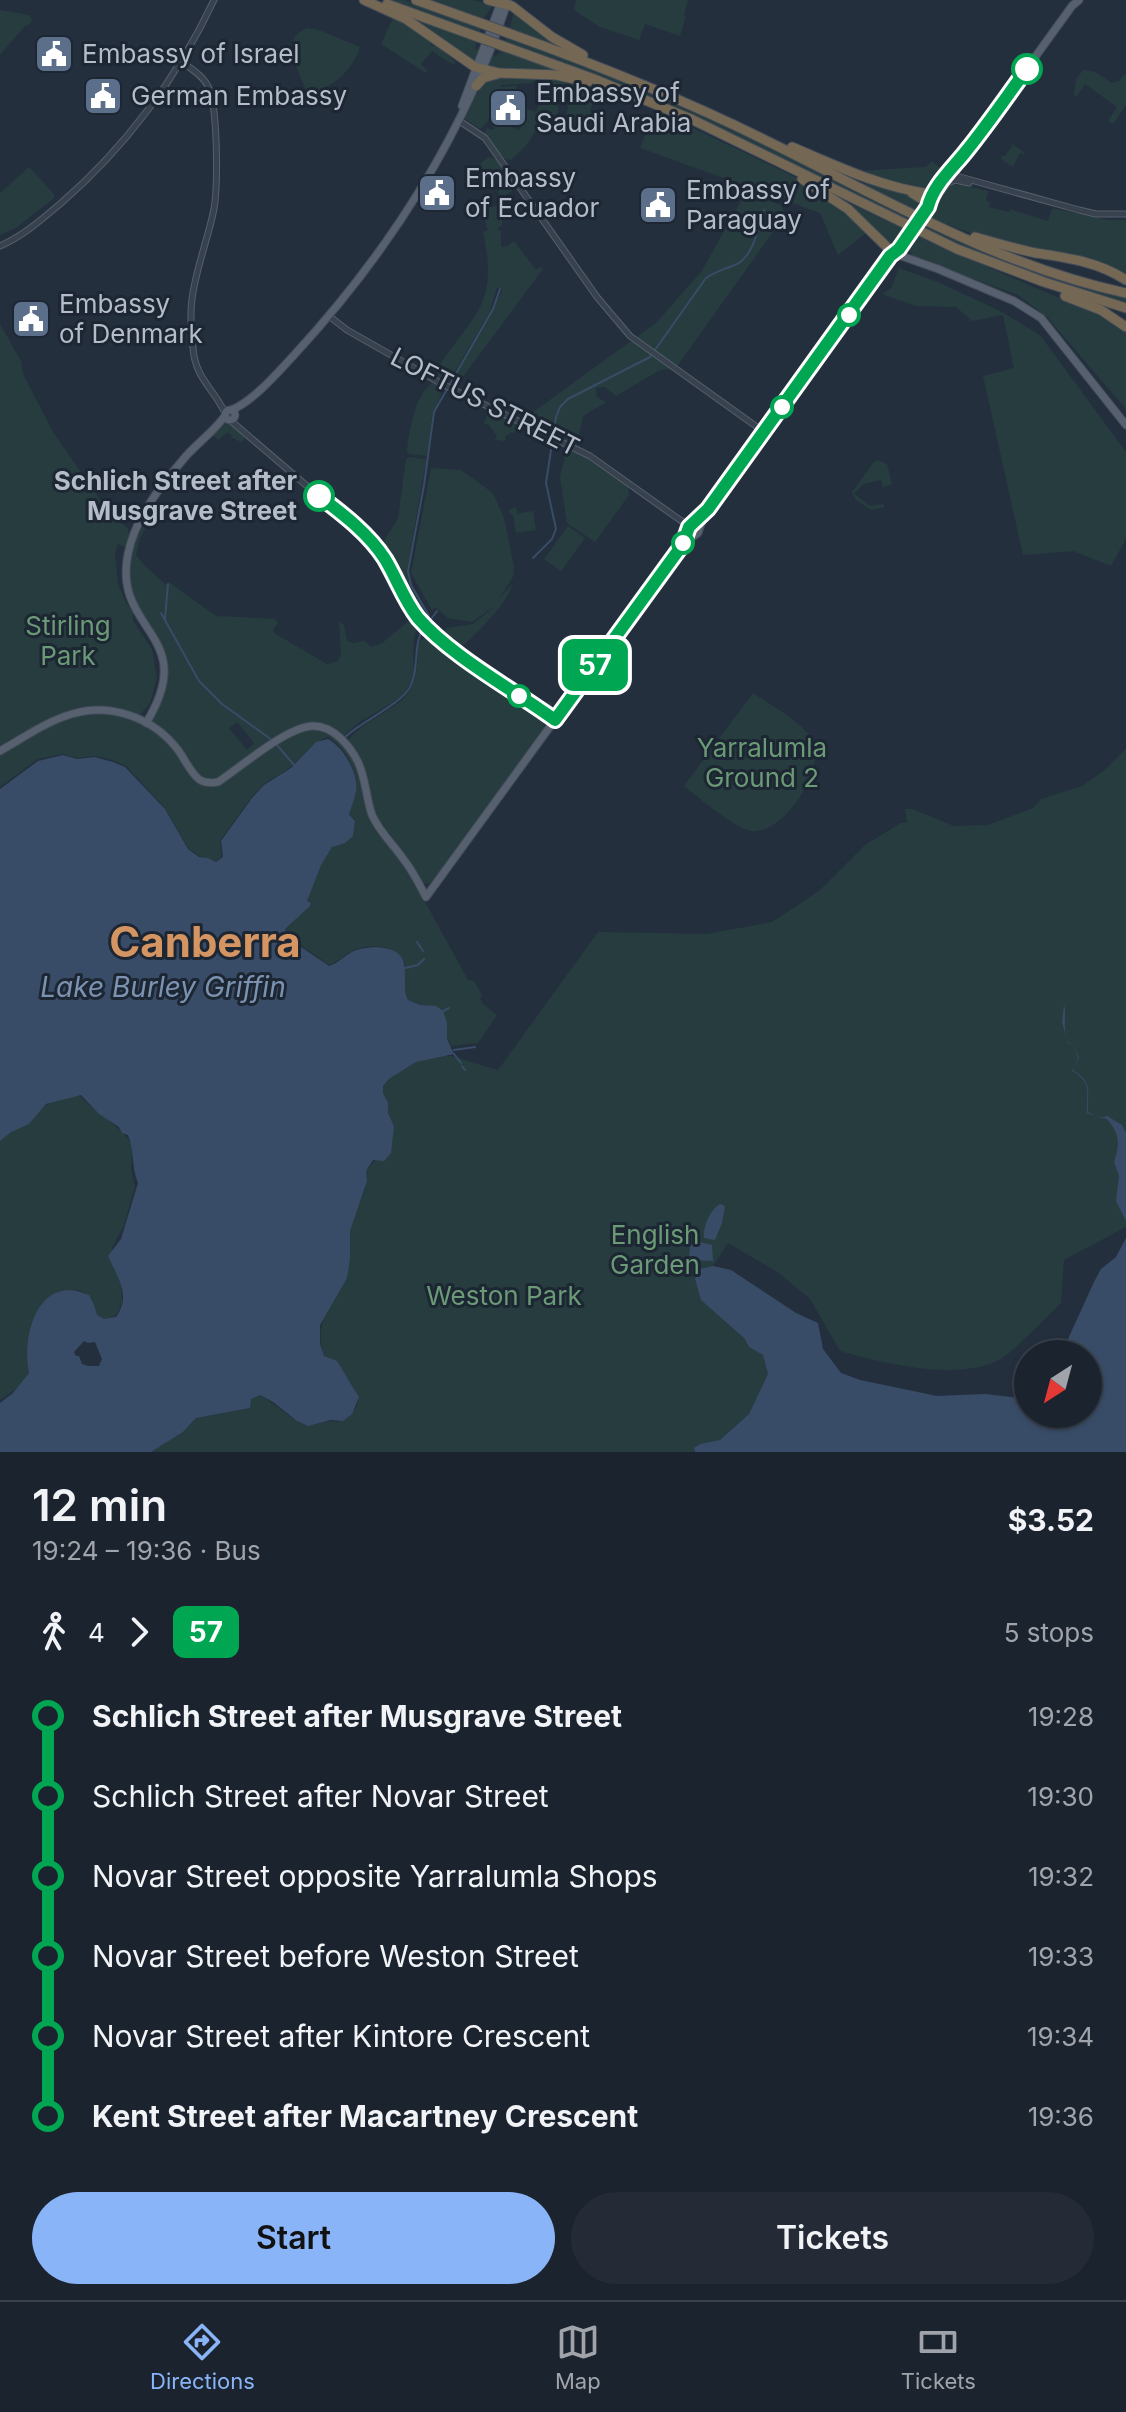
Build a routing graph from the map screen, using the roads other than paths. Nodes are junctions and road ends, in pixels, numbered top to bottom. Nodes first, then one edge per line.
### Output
1 (214, 0) edge
2 (364, 0) edge
3 (376, 0) edge
4 (416, 0) edge
5 (488, 0) edge
6 (504, 2) edge
7 (1075, 2) edge
8 (181, 62) junction
9 (480, 69) junction
10 (504, 74) junction
11 (648, 85) junction
12 (476, 86) junction
13 (626, 92) junction
14 (464, 106) junction
15 (458, 120) junction
16 (733, 124) junction
17 (737, 141) junction
18 (965, 154) junction
19 (953, 175) junction
20 (943, 184) junction
21 (977, 184) junction
22 (905, 191) junction
23 (925, 212) junction
24 (1126, 214) edge
25 (0, 246) edge
26 (957, 249) junction
27 (898, 253) junction
28 (1126, 280) edge
29 (1126, 293) edge
30 (1126, 308) edge
31 (329, 316) junction
32 (1126, 327) edge
33 (230, 415) junction
34 (1126, 425) edge
35 (763, 434) junction
36 (692, 529) junction
37 (554, 722) junction
38 (146, 723) junction
39 (0, 751) edge
40 (419, 884) junction
41 (434, 886) junction

1 - 8 street
2 - 9 highway
3 - 13 highway, bridge
4 - 11 highway, bridge
5 - 6 highway
6 - 9 main road
6 - 11 highway
7 - 18 main road
8 - 25 street
8 - 33 street
9 - 10 highway
9 - 12 main road
9 - 14 main road
10 - 12 highway
10 - 13 highway
11 - 16 highway
12 - 14 main road
13 - 17 highway
14 - 15 main road
15 - 31 main road
15 - 35 street
16 - 22 highway
16 - 23 highway
17 - 26 highway
17 - 27 highway
18 - 19 main road
18 - 20 main road
19 - 20 main road
19 - 21 street
20 - 21 street
20 - 22 highway
20 - 23 main road
21 - 24 street
22 - 23 highway
23 - 27 main road, bridge
23 - 28 highway
23 - 29 highway
26 - 30 highway
26 - 32 highway
27 - 34 main road
27 - 35 main road
31 - 33 main road
31 - 36 street, LOFTUS STREET
33 - 37 street
33 - 38 main road
35 - 36 main road
36 - 37 main road
37 - 41 main road
38 - 39 main road
38 - 40 main road
40 - 41 main road
40 - 41 main road

